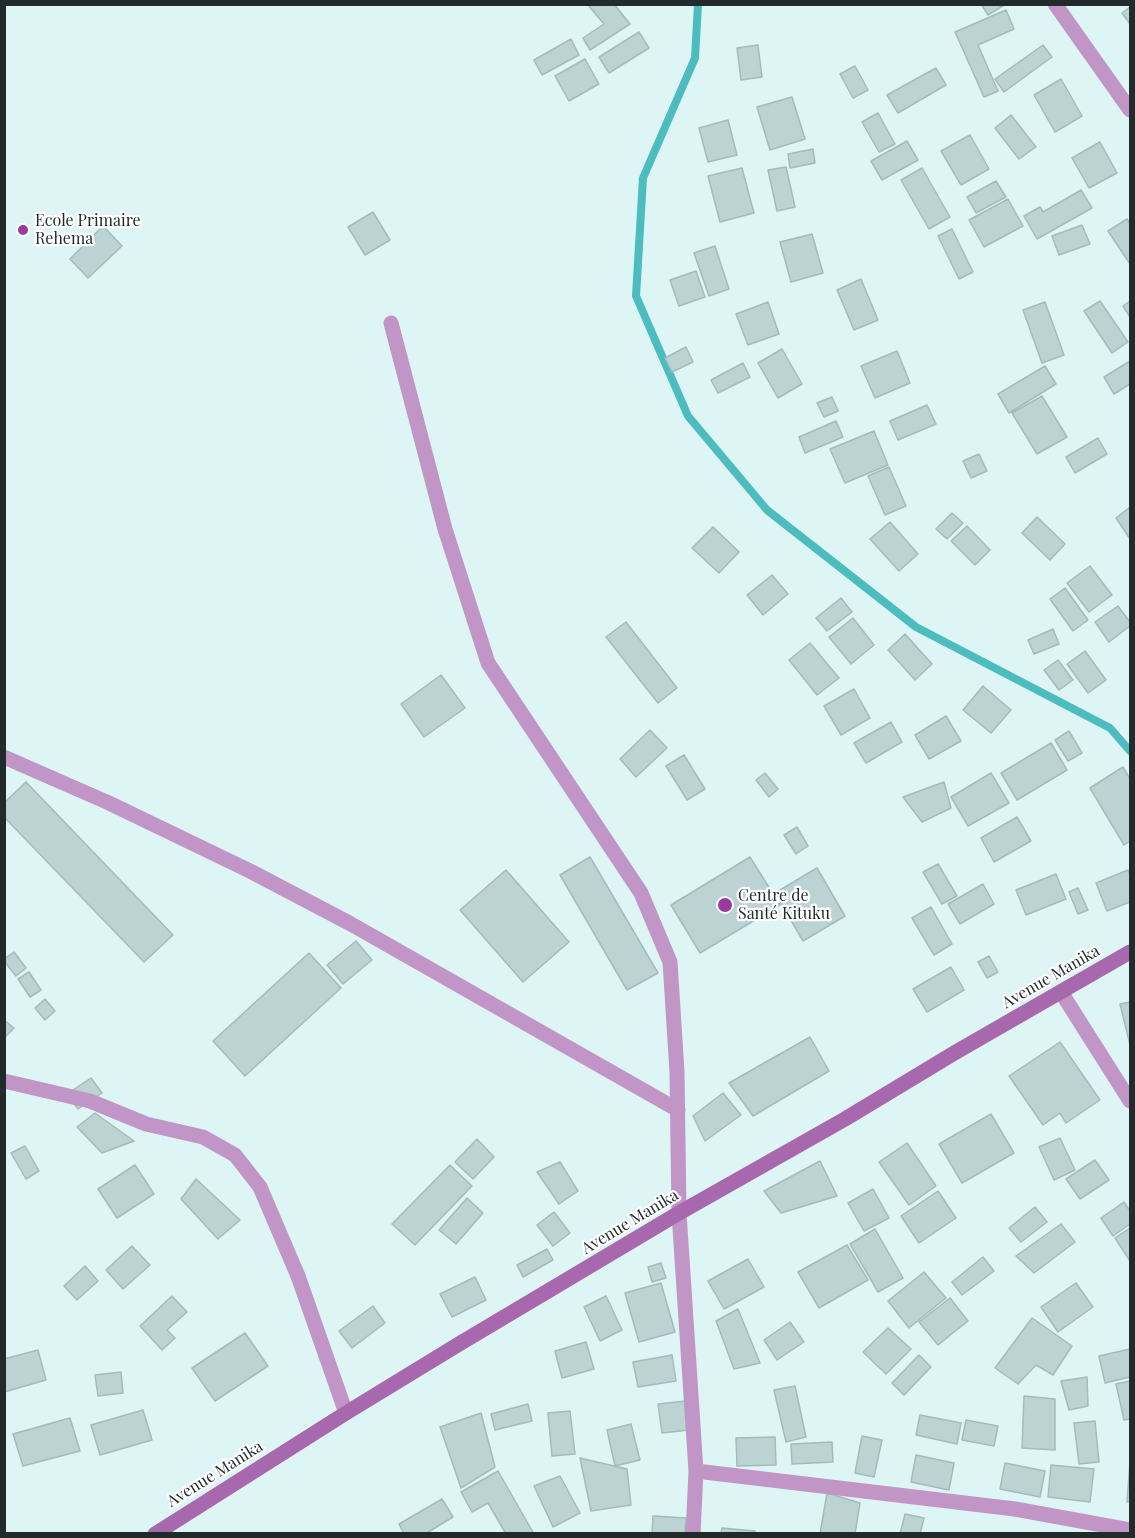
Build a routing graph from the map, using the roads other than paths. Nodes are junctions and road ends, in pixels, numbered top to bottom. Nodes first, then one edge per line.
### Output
1 (1055, 4) edge
2 (1131, 110) edge
3 (391, 323) dead end
4 (4, 757) edge
5 (1131, 952) edge
6 (1061, 992) junction
7 (4, 1081) edge
8 (1131, 1101) edge
9 (678, 1110) junction
10 (679, 1213) junction
11 (346, 1413) junction
12 (696, 1471) junction
13 (1131, 1530) edge
14 (155, 1533) edge
15 (693, 1533) edge

1 - 2 street
3 - 9 street
4 - 9 street
5 - 6 street, Avenue Manika
6 - 8 street
6 - 10 street, Avenue Manika
7 - 11 street
9 - 10 street
10 - 11 street, Avenue Manika
10 - 12 street
11 - 14 street, Avenue Manika
12 - 13 street
12 - 15 street

